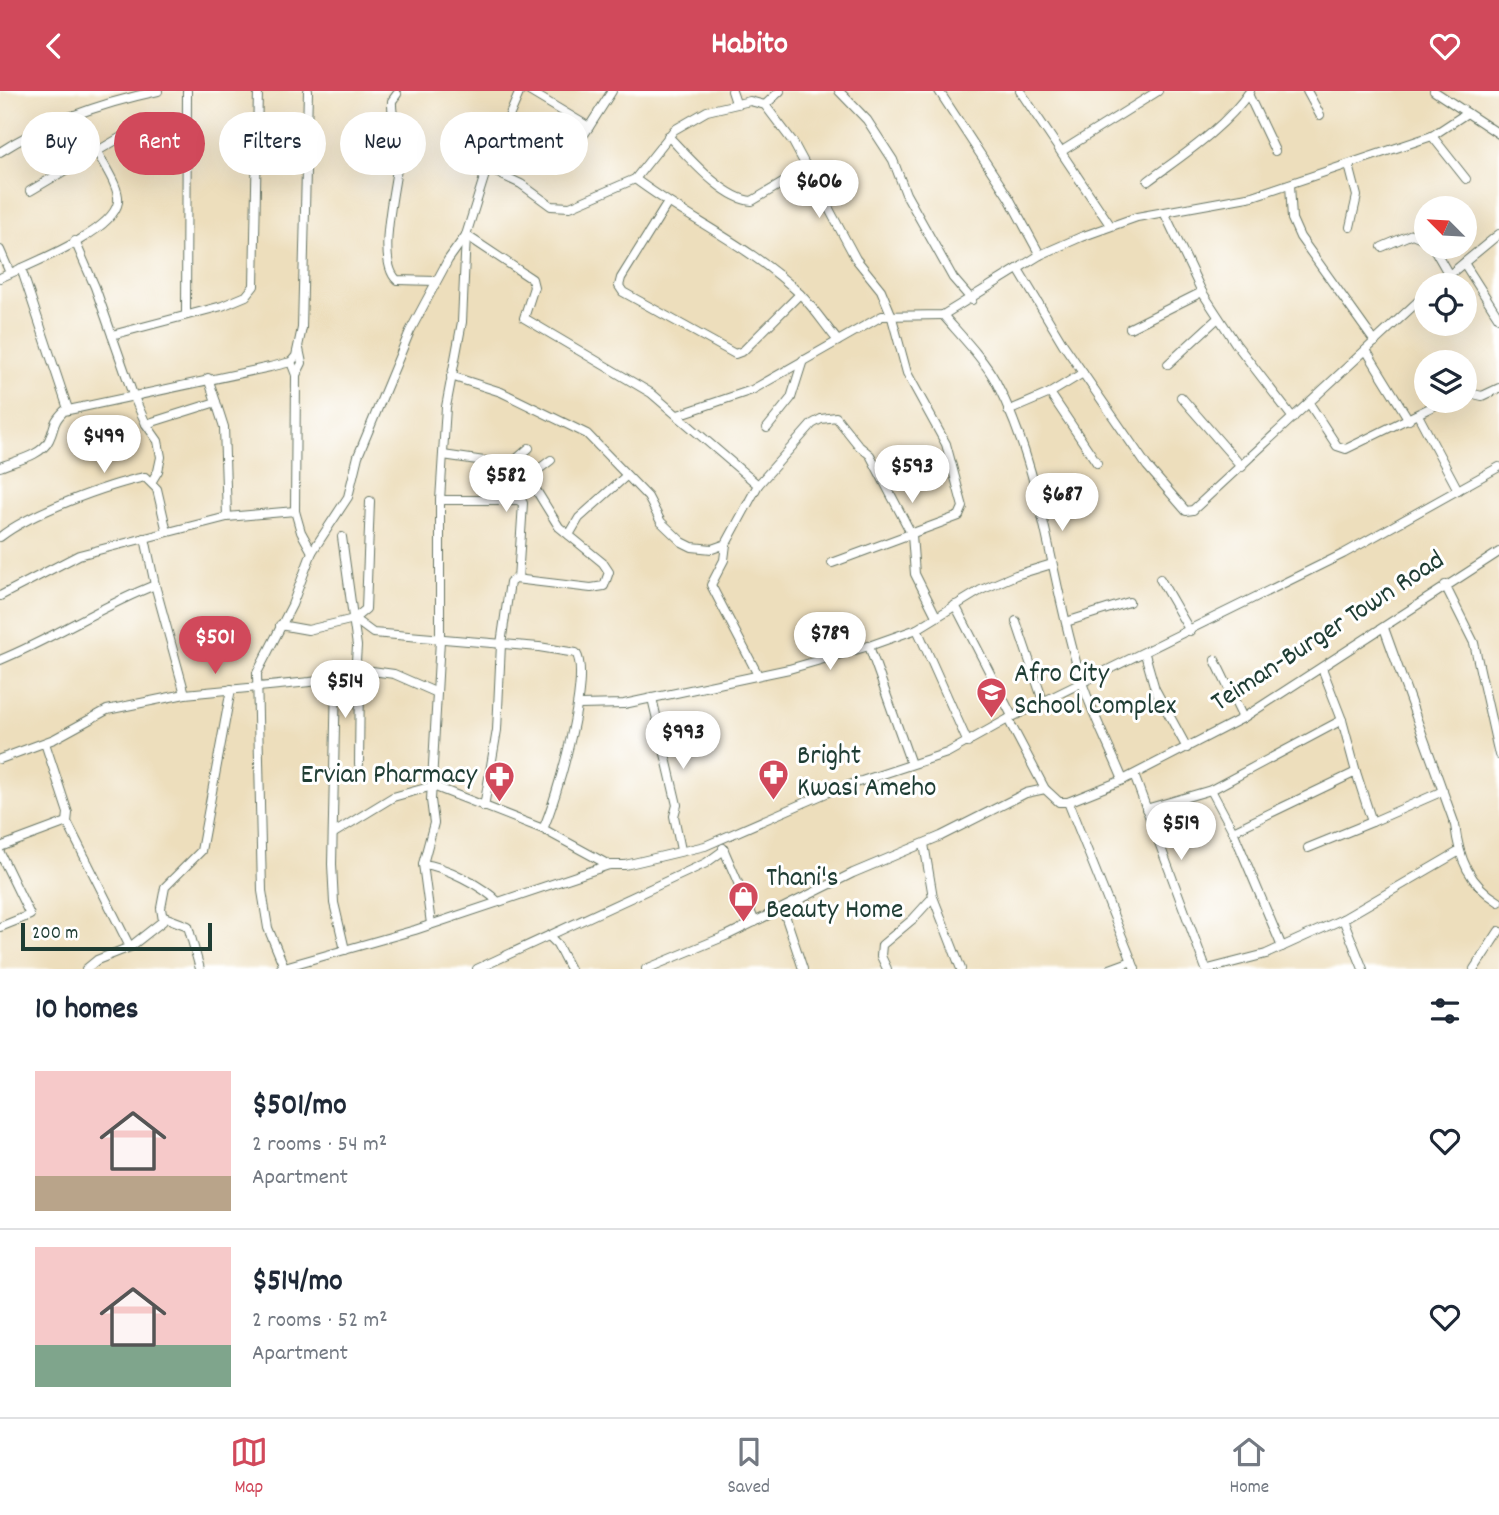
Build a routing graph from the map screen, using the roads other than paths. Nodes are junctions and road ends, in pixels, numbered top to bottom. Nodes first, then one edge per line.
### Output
1 (158, 91) edge
2 (187, 91) edge
3 (258, 91) edge
4 (308, 91) edge
5 (520, 91) edge
6 (529, 91) edge
7 (612, 91) edge
8 (732, 91) edge
9 (780, 91) edge
10 (839, 91) edge
11 (939, 91) edge
12 (1020, 91) edge
13 (1158, 91) edge
14 (1307, 91) edge
15 (1434, 91) edge
16 (397, 93) dead end
17 (1249, 93) edge
18 (736, 103) junction
19 (765, 105) junction
20 (511, 112) edge
21 (1467, 113) junction
22 (1320, 115) dead end
23 (589, 127) joint
24 (1499, 134) edge
25 (668, 136) junction
26 (1432, 136) junction
27 (1062, 151) junction
28 (1275, 151) dead end
29 (0, 152) edge
30 (100, 159) edge
31 (1349, 165) junction
32 (808, 168) junction
33 (57, 175) edge
34 (485, 175) edge
35 (502, 175) edge
36 (635, 179) junction
37 (1466, 180) dead end
38 (1148, 181) dead end
39 (1290, 184) junction
40 (30, 191) dead end
41 (667, 204) junction
42 (1164, 212) junction
43 (1110, 225) junction
44 (1350, 227) dead end
45 (1499, 234) edge
46 (466, 235) junction
47 (1414, 235) edge
48 (75, 241) junction
49 (1382, 247) dead end
50 (0, 250) edge
51 (1040, 255) junction
52 (1464, 263) junction
53 (21, 268) junction
54 (1018, 269) junction
55 (10, 273) junction
56 (1452, 273) edge
57 (0, 278) edge
58 (436, 281) junction
59 (1202, 292) junction
60 (800, 294) junction
61 (972, 300) junction
62 (1414, 305) edge
63 (186, 314) junction
64 (891, 314) junction
65 (943, 315) junction
66 (1218, 317) junction
67 (1499, 318) edge
68 (1130, 328) dead end
69 (112, 335) junction
70 (838, 341) junction
71 (1375, 342) junction
72 (299, 348) junction
73 (1366, 350) junction
74 (803, 361) junction
75 (291, 362) junction
76 (1168, 364) dead end
77 (1083, 373) junction
78 (296, 375) junction
79 (451, 376) junction
80 (208, 378) junction
81 (1499, 388) edge
82 (1050, 393) junction
83 (133, 395) junction
84 (1477, 395) edge
85 (1181, 397) dead end
86 (216, 402) junction
87 (1309, 403) junction
88 (68, 409) junction
89 (1008, 411) junction
90 (1422, 413) edge
91 (678, 415) junction
92 (1418, 415) junction
93 (1293, 418) junction
94 (1409, 419) junction
95 (146, 424) junction
96 (767, 428) dead end
97 (528, 448) dead end
98 (443, 455) junction
99 (551, 460) dead end
100 (1097, 463) dead end
101 (0, 467) edge
102 (1242, 467) junction
103 (1499, 467) edge
104 (626, 476) junction
105 (152, 481) junction
106 (758, 485) junction
107 (1458, 490) junction
108 (440, 500) junction
109 (370, 501) dead end
110 (295, 510) junction
111 (227, 517) junction
112 (167, 532) junction
113 (569, 535) junction
114 (912, 535) junction
115 (0, 537) edge
116 (342, 537) dead end
117 (145, 538) junction
118 (726, 544) junction
119 (312, 552) junction
120 (1499, 552) edge
121 (832, 563) dead end
122 (1052, 564) junction
123 (518, 579) junction
124 (1160, 579) dead end
125 (155, 585) junction
126 (1445, 586) junction
127 (0, 596) edge
128 (1129, 601) dead end
129 (955, 605) junction
130 (936, 616) junction
131 (354, 619) junction
132 (1016, 621) dead end
133 (1066, 622) junction
134 (280, 625) junction
135 (1384, 628) junction
136 (918, 629) junction
137 (1189, 631) junction
138 (440, 641) junction
139 (501, 644) junction
140 (869, 646) junction
141 (1145, 654) junction
142 (0, 660) edge
143 (1215, 660) dead end
144 (1322, 668) junction
145 (758, 675) junction
146 (358, 676) junction
147 (336, 679) junction
148 (1083, 683) junction
149 (255, 685) junction
150 (231, 689) junction
151 (435, 692) junction
152 (185, 694) junction
153 (652, 698) junction
154 (1043, 701) junction
155 (579, 705) junction
156 (1010, 718) junction
157 (1243, 718) junction
158 (1342, 720) junction
159 (45, 743) junction
160 (968, 743) junction
161 (1187, 748) junction
162 (1499, 755) edge
163 (0, 759) edge
164 (359, 764) dead end
165 (911, 764) junction
166 (1356, 772) junction
167 (1134, 775) junction
168 (1123, 780) junction
169 (433, 786) junction
170 (1045, 789) junction
171 (1211, 790) junction
172 (1443, 791) junction
173 (1068, 802) junction
174 (484, 807) junction
175 (1146, 809) junction
176 (67, 822) junction
177 (1373, 822) junction
178 (543, 829) junction
179 (1233, 831) junction
180 (334, 833) junction
181 (720, 840) junction
182 (924, 844) junction
183 (0, 847) edge
184 (1308, 848) dead end
185 (681, 850) junction
186 (724, 850) junction
187 (1458, 852) junction
188 (0, 853) edge
189 (423, 864) junction
190 (609, 865) junction
191 (933, 897) junction
192 (498, 902) junction
193 (1499, 902) edge
194 (783, 909) junction
195 (164, 918) junction
196 (1343, 919) junction
197 (755, 922) junction
198 (431, 924) junction
199 (0, 927) edge
200 (1499, 931) edge
201 (549, 936) junction
202 (130, 947) junction
203 (1282, 947) junction
204 (345, 950) junction
205 (1134, 965) edge
206 (660, 966) edge
207 (282, 968) edge
208 (86, 969) edge
209 (200, 969) edge
210 (477, 969) edge
211 (570, 969) edge
212 (646, 969) edge
213 (803, 969) edge
214 (887, 969) edge
215 (961, 969) edge
216 (1110, 969) edge
217 (1207, 969) edge
218 (1363, 969) edge
219 (1474, 969) edge

1 - 29 street
2 - 63 street
3 - 63 street
4 - 72 street
5 - 20 street
6 - 23 street
7 - 23 street
8 - 18 street
9 - 19 street
10 - 61 street
11 - 51 street
12 - 27 street
13 - 27 street
14 - 22 street
15 - 21 street
16 - 58 street
17 - 28 street
17 - 38 street
18 - 19 street
18 - 25 street
19 - 32 street
21 - 24 street
21 - 26 street
25 - 32 street
25 - 36 street
26 - 31 street
26 - 37 street
27 - 43 street
30 - 48 street
31 - 39 street
31 - 44 street
32 - 64 street
33 - 40 street
34 - 46 street
35 - 36 street
36 - 41 street
39 - 42 street
39 - 71 street
41 - 60 street
41 - 60 street
42 - 43 street
42 - 59 street
43 - 51 street
45 - 52 street
46 - 58 street
46 - 79 street
46 - 91 street
47 - 49 street
48 - 53 street
48 - 69 street
50 - 55 street
51 - 54 street
52 - 56 street
52 - 67 street
53 - 55 street
53 - 88 street
54 - 61 street
54 - 77 street
55 - 57 street
58 - 119 street
59 - 66 street
59 - 68 street
60 - 70 street
61 - 65 street
62 - 71 street
63 - 69 street
64 - 65 street
64 - 70 street
64 - 114 street
65 - 89 street
66 - 76 street
66 - 93 street
69 - 83 street
70 - 74 street
71 - 73 street
72 - 75 street
72 - 78 street
73 - 87 street
73 - 94 street
74 - 91 street
74 - 96 street
75 - 78 street
75 - 80 street
77 - 82 street
77 - 102 street
78 - 110 street
79 - 98 street
79 - 104 street
80 - 83 street
80 - 86 street
81 - 84 street
82 - 89 street
82 - 100 street
83 - 88 street
83 - 95 street
85 - 102 street
86 - 95 street
86 - 111 street
87 - 93 street
87 - 94 street
88 - 101 street
89 - 122 street
90 - 92 street
91 - 106 street
92 - 94 street
92 - 107 street
93 - 102 street
95 - 105 street
97 - 98 street
98 - 108 street
99 - 113 street
103 - 107 street
104 - 113 street
104 - 118 street
105 - 112 street
105 - 115 street
106 - 114 street
106 - 118 street
107 - 137 street
108 - 123 street
108 - 138 street
109 - 131 street
110 - 111 street
110 - 119 street
111 - 112 street
112 - 117 street
113 - 123 street
114 - 121 street
114 - 130 street
116 - 131 street
117 - 125 street
117 - 127 street
118 - 145 street
119 - 134 street
120 - 126 street, Teiman-Burger Town Road
122 - 129 street
122 - 133 street
123 - 139 street
124 - 137 street
125 - 142 street
125 - 152 street
126 - 135 street, Teiman-Burger Town Road
126 - 162 street
128 - 133 street
129 - 130 street
129 - 156 street
130 - 136 street
131 - 134 street
131 - 138 street
131 - 146 street
132 - 154 street
133 - 148 street
134 - 149 street
135 - 144 street, Teiman-Burger Town Road
135 - 172 street
136 - 140 street
136 - 160 street
137 - 141 street
138 - 139 street
138 - 151 street
139 - 155 street
139 - 174 street
140 - 145 street
140 - 165 street
141 - 148 street
141 - 161 street
143 - 157 street
144 - 157 street, Teiman-Burger Town Road
144 - 158 street
145 - 153 street
146 - 147 street
146 - 151 street
146 - 164 street
147 - 149 street
147 - 180 street
148 - 154 street
148 - 168 street
149 - 150 street
149 - 207 street
150 - 152 street
150 - 195 street
151 - 169 street
152 - 159 street
153 - 155 street
153 - 185 street
154 - 156 street
155 - 178 street
156 - 160 street
156 - 170 street
157 - 161 street, Teiman-Burger Town Road
158 - 166 street
158 - 171 street
159 - 163 street
159 - 176 street
160 - 165 street
161 - 167 street, Teiman-Burger Town Road
165 - 181 street
166 - 177 street
166 - 179 street
167 - 168 street, Teiman-Burger Town Road
167 - 175 street
168 - 173 street, Teiman-Burger Town Road
169 - 174 street
169 - 180 street
169 - 189 street
170 - 173 street
170 - 182 street
171 - 175 street
171 - 179 street
172 - 177 street
172 - 187 street
173 - 205 street
174 - 178 street
175 - 217 street
176 - 183 street
176 - 202 street
177 - 184 street
178 - 190 street
179 - 203 street
180 - 204 street
181 - 185 street
181 - 186 street
182 - 191 street
182 - 194 street
185 - 190 street
186 - 197 street
186 - 201 street
187 - 193 street
187 - 196 street
188 - 199 street
189 - 192 street
189 - 198 street
190 - 192 street
191 - 214 street
191 - 215 street
192 - 198 street
194 - 197 street
194 - 213 street
195 - 202 street
195 - 209 street
196 - 203 street
196 - 218 street
197 - 206 street
198 - 204 street
200 - 219 street
201 - 210 street
201 - 211 street
202 - 208 street
203 - 217 street
204 - 207 street
205 - 216 street
206 - 212 street

